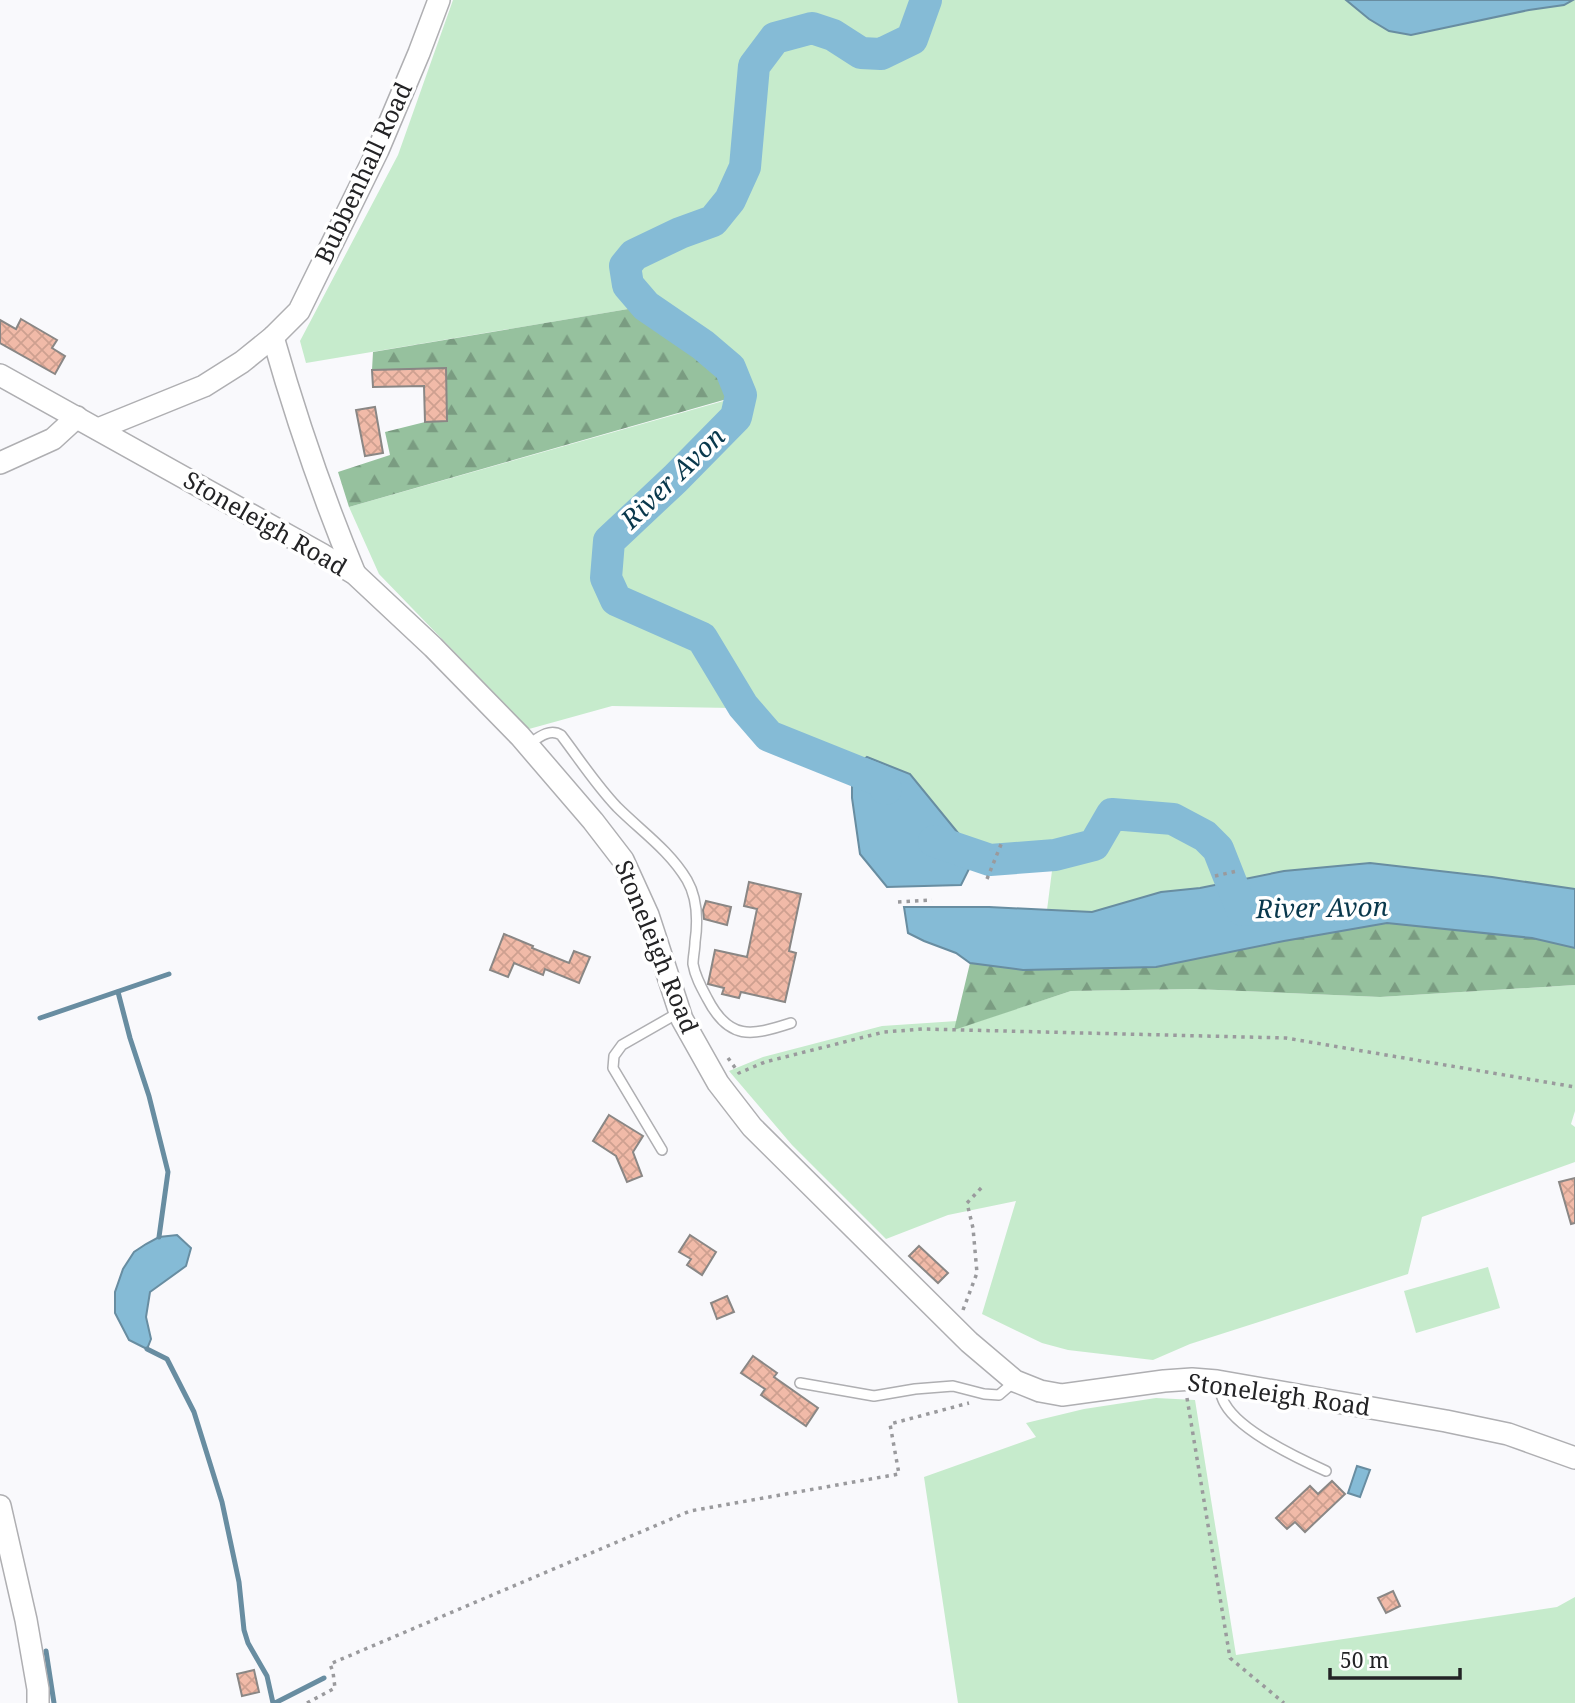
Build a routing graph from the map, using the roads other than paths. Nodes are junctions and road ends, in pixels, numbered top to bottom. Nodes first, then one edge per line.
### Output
1 (439, 0) edge
2 (273, 337) junction
3 (0, 375) edge
4 (77, 417) junction
5 (98, 429) junction
6 (0, 463) edge
7 (355, 575) junction
8 (528, 745) junction
9 (680, 1012) junction
10 (791, 1023) dead end
11 (662, 1150) dead end
12 (1015, 1381) junction
13 (1217, 1381) junction
14 (800, 1383) dead end
15 (1575, 1458) edge
16 (1325, 1472) dead end
17 (0, 1506) edge
18 (38, 1703) edge

1 - 2 street, Bubbenhall Road
2 - 5 street, Bubbenhall Road
2 - 7 street
3 - 4 street, Stoneleigh Road
4 - 5 street, Stoneleigh Road
4 - 6 street
5 - 7 street, Stoneleigh Road
7 - 8 street, Stoneleigh Road
8 - 9 street, Stoneleigh Road
8 - 10 lane
9 - 11 lane
9 - 12 street, Stoneleigh Road
12 - 13 street, Stoneleigh Road
12 - 14 lane
13 - 15 street, Stoneleigh Road
13 - 16 lane
17 - 18 street

